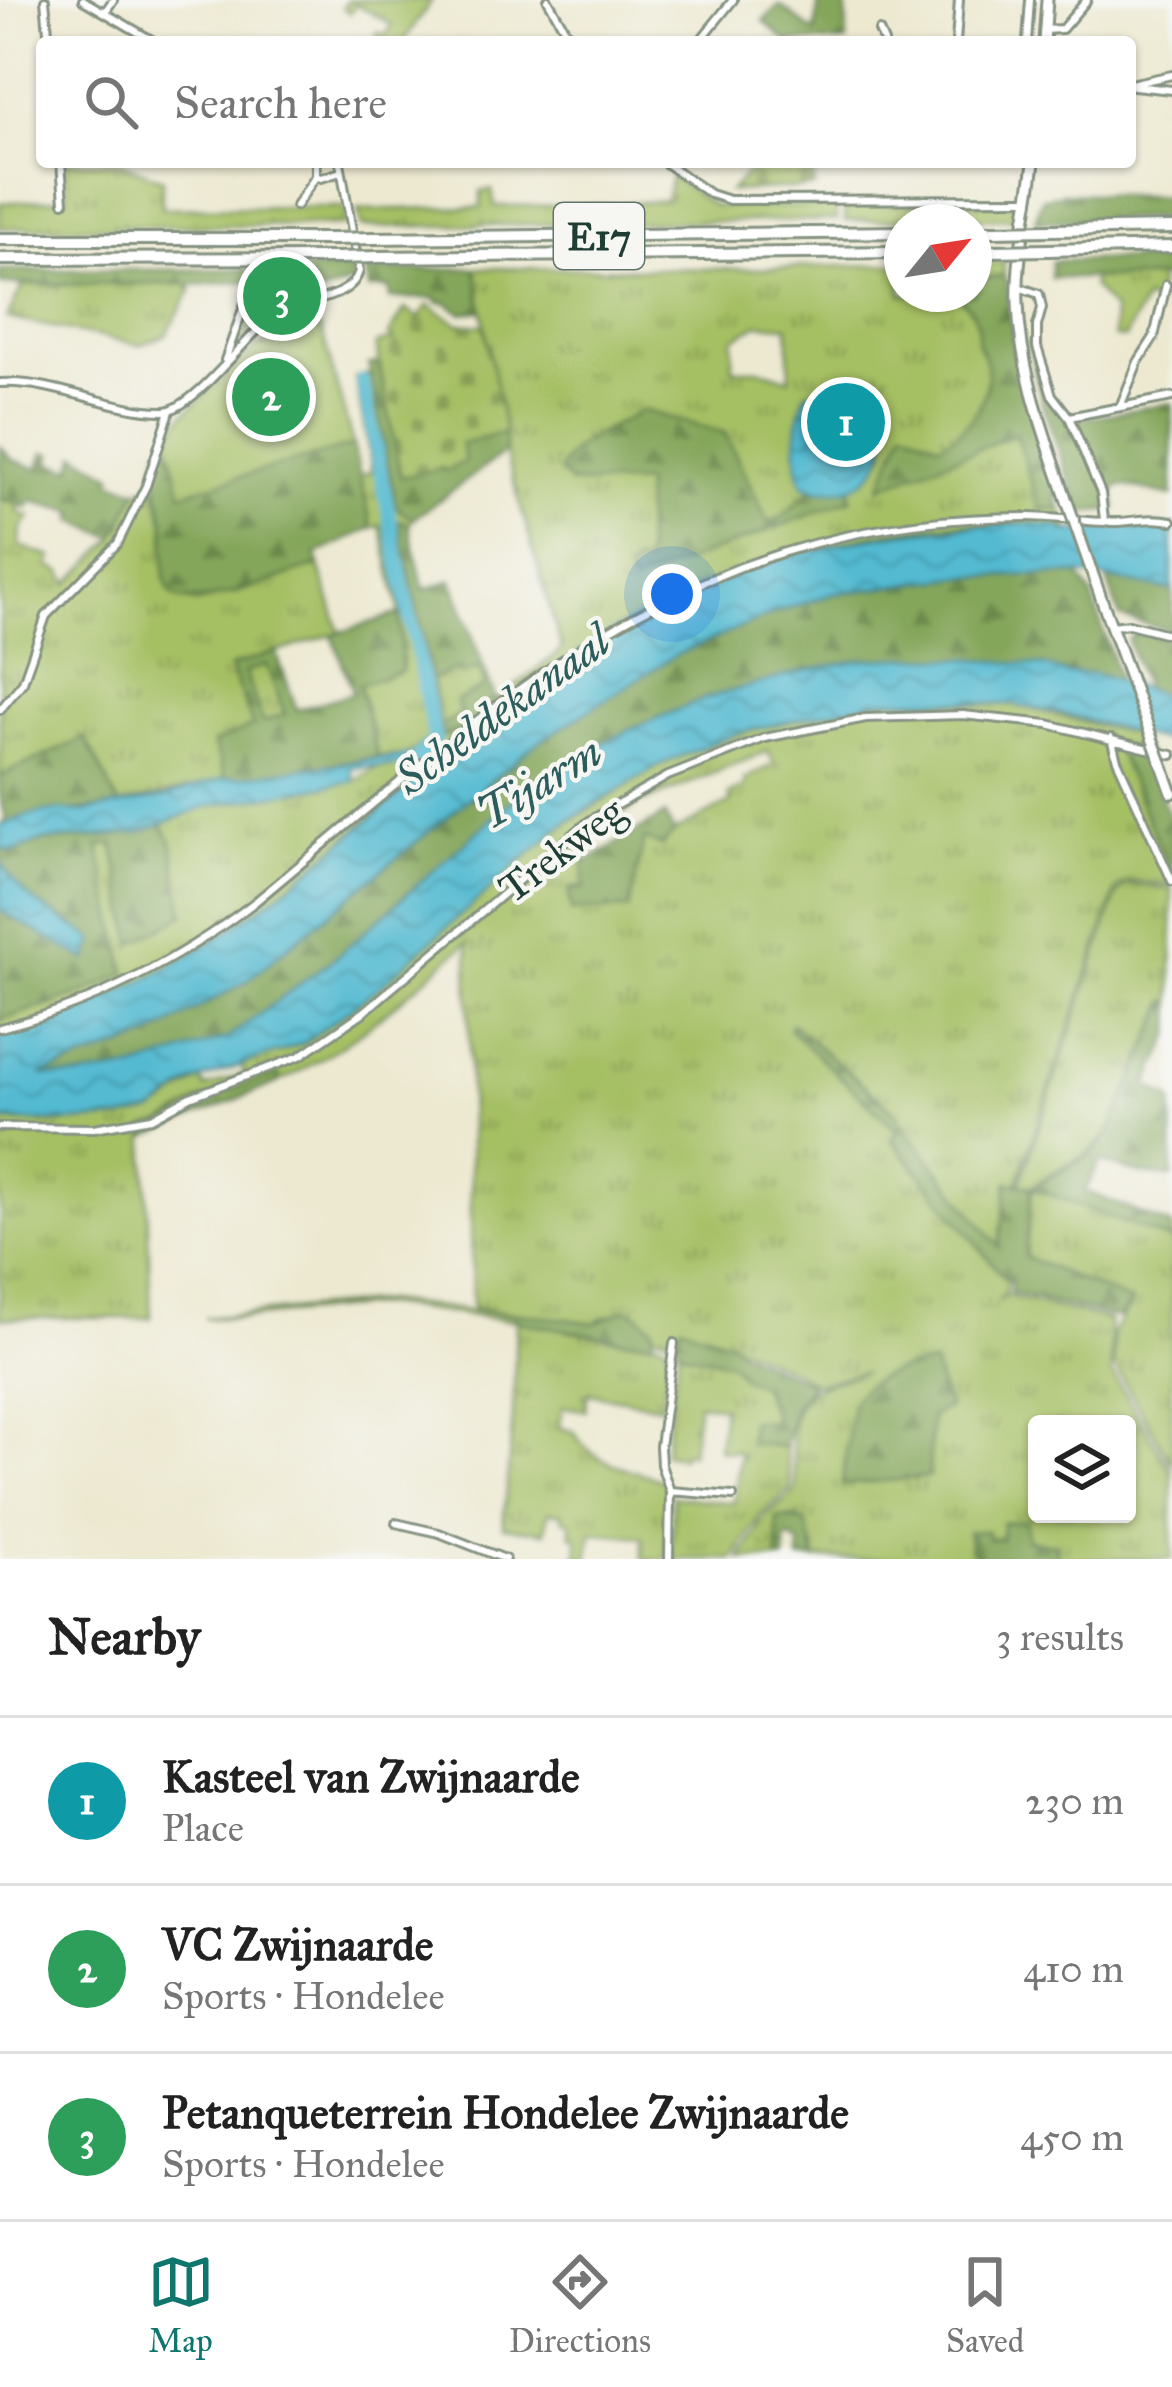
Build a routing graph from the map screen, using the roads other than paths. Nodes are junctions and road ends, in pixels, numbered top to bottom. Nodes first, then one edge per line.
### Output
1 (45, 0) edge
2 (83, 0) edge
3 (113, 0) edge
4 (548, 0) edge
5 (734, 0) edge
6 (959, 0) edge
7 (1030, 0) edge
8 (1047, 0) edge
9 (1087, 0) edge
10 (105, 12) junction
11 (879, 31) dead end
12 (48, 36) edge
13 (145, 36) edge
14 (569, 36) edge
15 (704, 36) edge
16 (881, 36) edge
17 (956, 36) edge
18 (1028, 36) edge
19 (1044, 36) edge
20 (1172, 75) edge
21 (1136, 84) edge
22 (1136, 86) edge
23 (1172, 90) edge
24 (61, 168) edge
25 (316, 168) edge
26 (340, 168) edge
27 (674, 168) edge
28 (1033, 168) edge
29 (340, 172) junction
30 (316, 176) junction
31 (1030, 199) junction
32 (64, 202) dead end
33 (296, 206) dead end
34 (1172, 228) edge
35 (992, 231) edge
36 (884, 232) edge
37 (0, 239) edge
38 (1172, 247) edge
39 (992, 251) edge
40 (884, 252) edge
41 (0, 259) edge
42 (1166, 285) dead end
43 (1018, 287) junction
44 (249, 292) dead end
45 (224, 364) junction
46 (0, 383) edge
47 (1172, 397) edge
48 (1120, 407) junction
49 (170, 411) junction
50 (1069, 417) junction
51 (1104, 521) junction
52 (1172, 521) edge
53 (1112, 626) junction
54 (1172, 635) edge
55 (0, 710) edge
56 (1111, 738) junction
57 (1172, 755) edge
58 (1172, 793) edge
59 (1172, 881) edge
60 (0, 1028) edge
61 (0, 1126) edge
62 (674, 1343) dead end
63 (670, 1491) junction
64 (733, 1496) dead end
65 (397, 1523) dead end
66 (505, 1559) edge
67 (669, 1559) edge

1 - 12 street
2 - 10 street
3 - 10 street
4 - 14 street
5 - 15 street
6 - 17 street
7 - 18 street
8 - 19 main road
9 - 19 street
10 - 13 street
11 - 16 street
20 - 21 street
22 - 23 street
24 - 32 street
25 - 30 street
26 - 29 street
27 - 31 street
28 - 31 main road
29 - 30 street
29 - 45 street
30 - 33 street
31 - 43 main road
34 - 35 highway, bridge
36 - 37 highway, E17, bridge
38 - 39 highway, bridge
40 - 41 highway, E17, bridge
42 - 48 street
43 - 50 street
43 - 53 main road, bridge
44 - 45 street
45 - 49 street
46 - 49 street
47 - 48 street
48 - 50 street
49 - 55 street
50 - 51 street
51 - 52 street
51 - 60 street
53 - 54 street
53 - 58 main road, bridge
56 - 57 street, Trekweg
56 - 59 street
56 - 61 street, Trekweg
62 - 63 street
63 - 64 street
63 - 67 street
65 - 66 street

